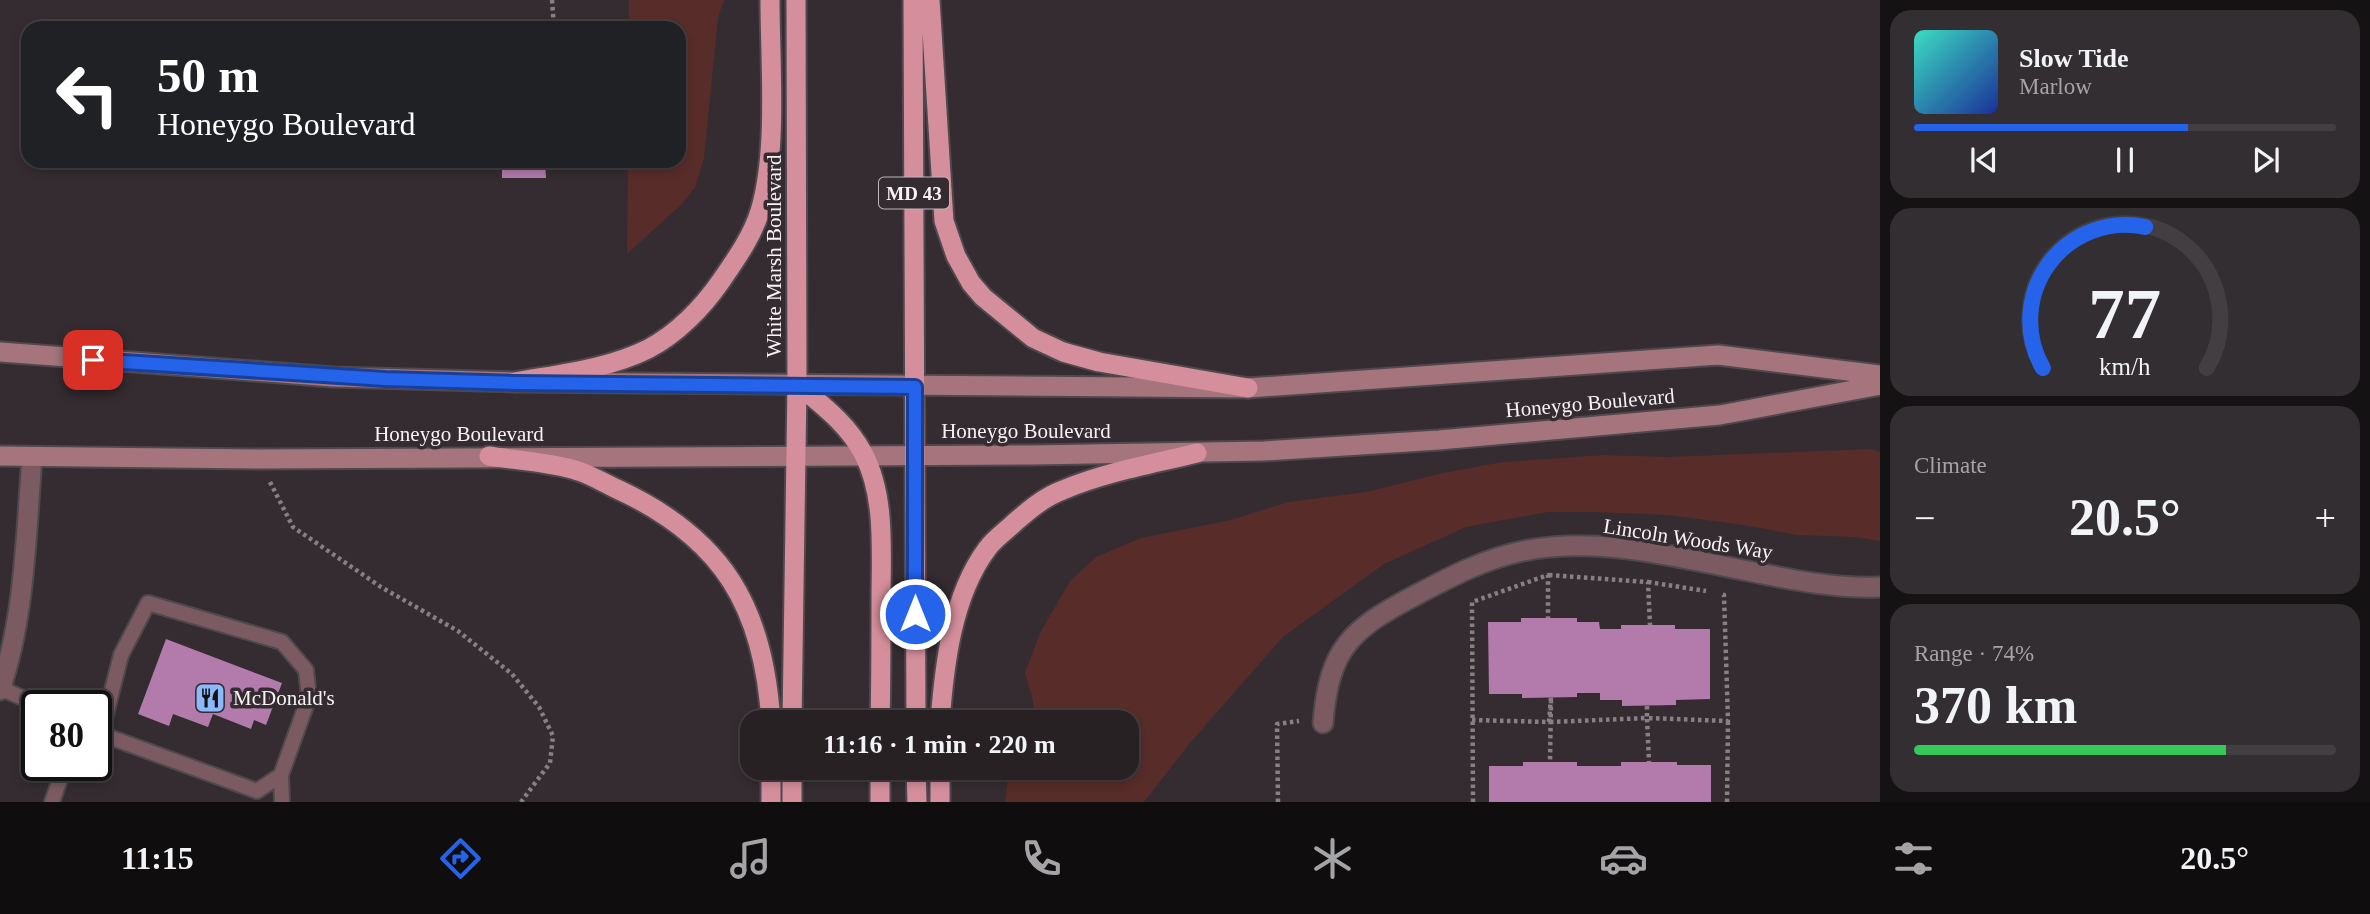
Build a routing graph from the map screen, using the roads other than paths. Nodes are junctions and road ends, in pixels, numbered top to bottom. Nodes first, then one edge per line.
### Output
1 (770, 0) edge
2 (796, 0) edge
3 (914, 0) edge
4 (930, 0) edge
5 (0, 352) edge
6 (1880, 375) edge
7 (515, 383) junction
8 (796, 384) junction
9 (1880, 385) edge
10 (915, 387) junction
11 (1248, 388) junction
12 (1197, 453) junction
13 (795, 454) junction
14 (864, 454) junction
15 (915, 454) junction
16 (0, 456) edge
17 (489, 456) junction
18 (32, 458) junction
19 (1880, 587) edge
20 (0, 689) edge
21 (111, 690) edge
22 (21, 698) edge
23 (770, 710) edge
24 (792, 710) edge
25 (880, 710) edge
26 (916, 710) edge
27 (941, 710) edge
28 (1323, 723) road end
29 (112, 738) edge
30 (281, 775) junction
31 (771, 780) edge
32 (792, 780) edge
33 (880, 780) edge
34 (916, 780) edge
35 (940, 780) edge
36 (59, 781) edge
37 (52, 802) edge
38 (282, 802) edge
39 (771, 802) edge
40 (792, 802) edge
41 (880, 802) edge
42 (917, 802) edge
43 (940, 802) edge

1 - 7 highway
2 - 8 highway, White Marsh Boulevard
3 - 10 highway, MD 43
4 - 11 highway
5 - 7 main road, Honeygo Boulevard
6 - 11 main road, Honeygo Boulevard
7 - 8 main road, Honeygo Boulevard
8 - 10 main road, Honeygo Boulevard
8 - 13 highway, White Marsh Boulevard
8 - 14 highway
9 - 12 main road, Honeygo Boulevard
10 - 11 main road, Honeygo Boulevard
10 - 15 highway, MD 43
12 - 15 main road, Honeygo Boulevard
12 - 27 highway
13 - 14 main road, Honeygo Boulevard
13 - 17 main road, Honeygo Boulevard
13 - 24 highway, White Marsh Boulevard
14 - 15 main road, Honeygo Boulevard
14 - 25 highway
15 - 26 highway, MD 43
16 - 18 main road, Honeygo Boulevard
17 - 18 main road, Honeygo Boulevard
17 - 23 highway
18 - 20 street
19 - 28 street, Lincoln Woods Way
20 - 22 lane
21 - 30 lane
29 - 30 lane
30 - 38 lane
31 - 39 highway
32 - 40 highway
33 - 41 highway
34 - 42 highway
35 - 43 highway
36 - 37 lane

